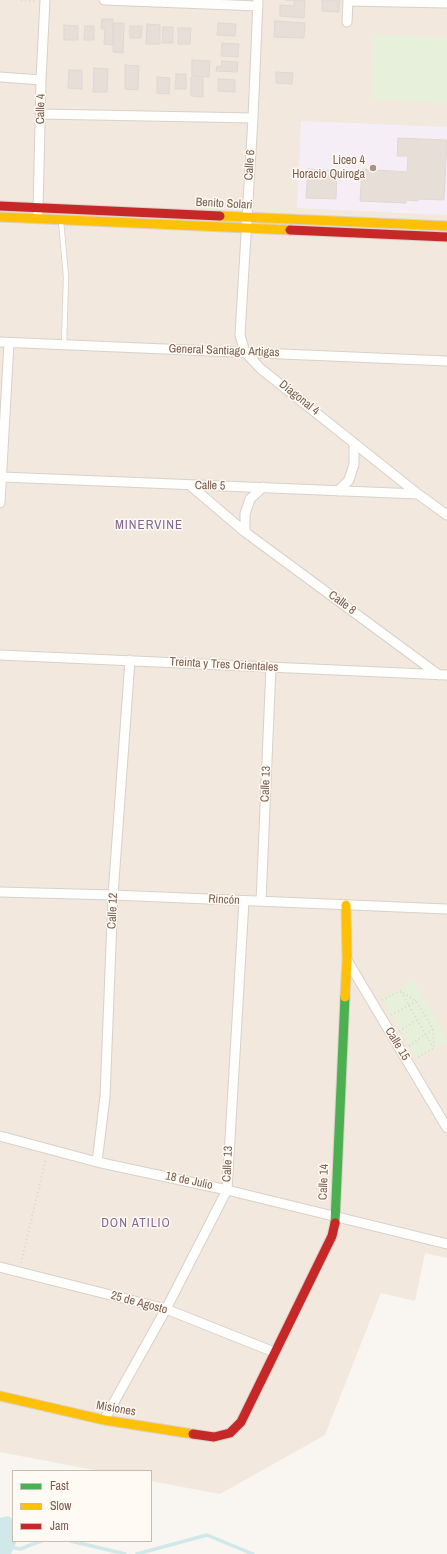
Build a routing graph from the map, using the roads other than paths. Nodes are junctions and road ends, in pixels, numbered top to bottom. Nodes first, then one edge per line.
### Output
1 (104, 0) edge
2 (348, 0) edge
3 (45, 1) edge
4 (258, 3) edge
5 (447, 3) edge
6 (347, 22) dead end
7 (0, 76) edge
8 (41, 80) junction
9 (41, 114) junction
10 (253, 118) junction
11 (0, 206) edge
12 (38, 208) junction
13 (0, 217) edge
14 (247, 217) junction
15 (38, 219) junction
16 (61, 220) junction
17 (447, 226) edge
18 (247, 228) junction
19 (447, 237) edge
20 (5, 342) edge
21 (64, 345) junction
22 (245, 352) junction
23 (447, 361) edge
24 (354, 443) junction
25 (2, 477) junction
26 (190, 486) junction
27 (263, 487) junction
28 (338, 491) junction
29 (418, 494) junction
30 (0, 503) edge
31 (447, 515) edge
32 (245, 532) junction
33 (0, 654) edge
34 (130, 660) junction
35 (271, 667) junction
36 (443, 675) edge
37 (0, 892) edge
38 (113, 894) junction
39 (244, 901) junction
40 (261, 902) junction
41 (346, 905) junction
42 (447, 910) edge
43 (347, 960) junction
44 (447, 1128) edge
45 (0, 1136) edge
46 (98, 1162) junction
47 (227, 1190) junction
48 (336, 1218) junction
49 (447, 1244) edge
50 (0, 1266) edge
51 (166, 1309) junction
52 (274, 1352) junction
53 (0, 1396) edge
54 (104, 1420) junction
55 (230, 1433) joint

1 - 4 street
2 - 5 street
2 - 6 street
3 - 8 street, Calle 4
4 - 10 street, Calle 6
7 - 8 street
8 - 9 street, Calle 4
9 - 10 street
9 - 12 street, Calle 4
10 - 14 street, Calle 6
11 - 12 street, Benito Solari
12 - 14 street, Benito Solari
12 - 15 street, Calle 4
13 - 15 street, Benito Solari
14 - 17 street, Benito Solari
14 - 18 street, Calle 6
15 - 16 street, Benito Solari
16 - 18 street, Benito Solari
16 - 21 lane
18 - 19 street, Benito Solari
18 - 22 street, Calle 6
20 - 21 street, General Santiago Artigas
20 - 25 street
21 - 22 street, General Santiago Artigas
22 - 23 street, General Santiago Artigas
22 - 24 street, Diagonal 4
24 - 28 street
24 - 29 street, Diagonal 4
25 - 26 street, Calle 5
25 - 30 street
26 - 27 street, Calle 5
26 - 32 street, Calle 8
27 - 28 street, Calle 5
27 - 32 street
28 - 29 street, Calle 5
29 - 31 street, Diagonal 4
32 - 36 street, Calle 8
33 - 34 street, Treinta y Tres Orientales
34 - 35 street, Treinta y Tres Orientales
34 - 38 street, Calle 12
35 - 36 street, Treinta y Tres Orientales
35 - 40 street, Calle 13
37 - 38 street, Rincón
38 - 39 street, Rincón
38 - 46 street, Calle 12
39 - 40 street, Rincón
39 - 47 street, Calle 13
40 - 41 street, Rincón
41 - 42 street, Rincón
41 - 43 street, Calle 14
43 - 44 street, Calle 15
43 - 48 street, Calle 14
45 - 46 street, 18 de Julio
46 - 47 street, 18 de Julio
47 - 48 street, 18 de Julio
47 - 51 street, Calle 13
48 - 49 street, 18 de Julio
48 - 52 street, Calle 14
50 - 51 street, 25 de Agosto
51 - 52 street, 25 de Agosto
51 - 54 street, Calle 13
52 - 55 street, Calle 14
53 - 54 street, Misiones
54 - 55 street, Misiones

